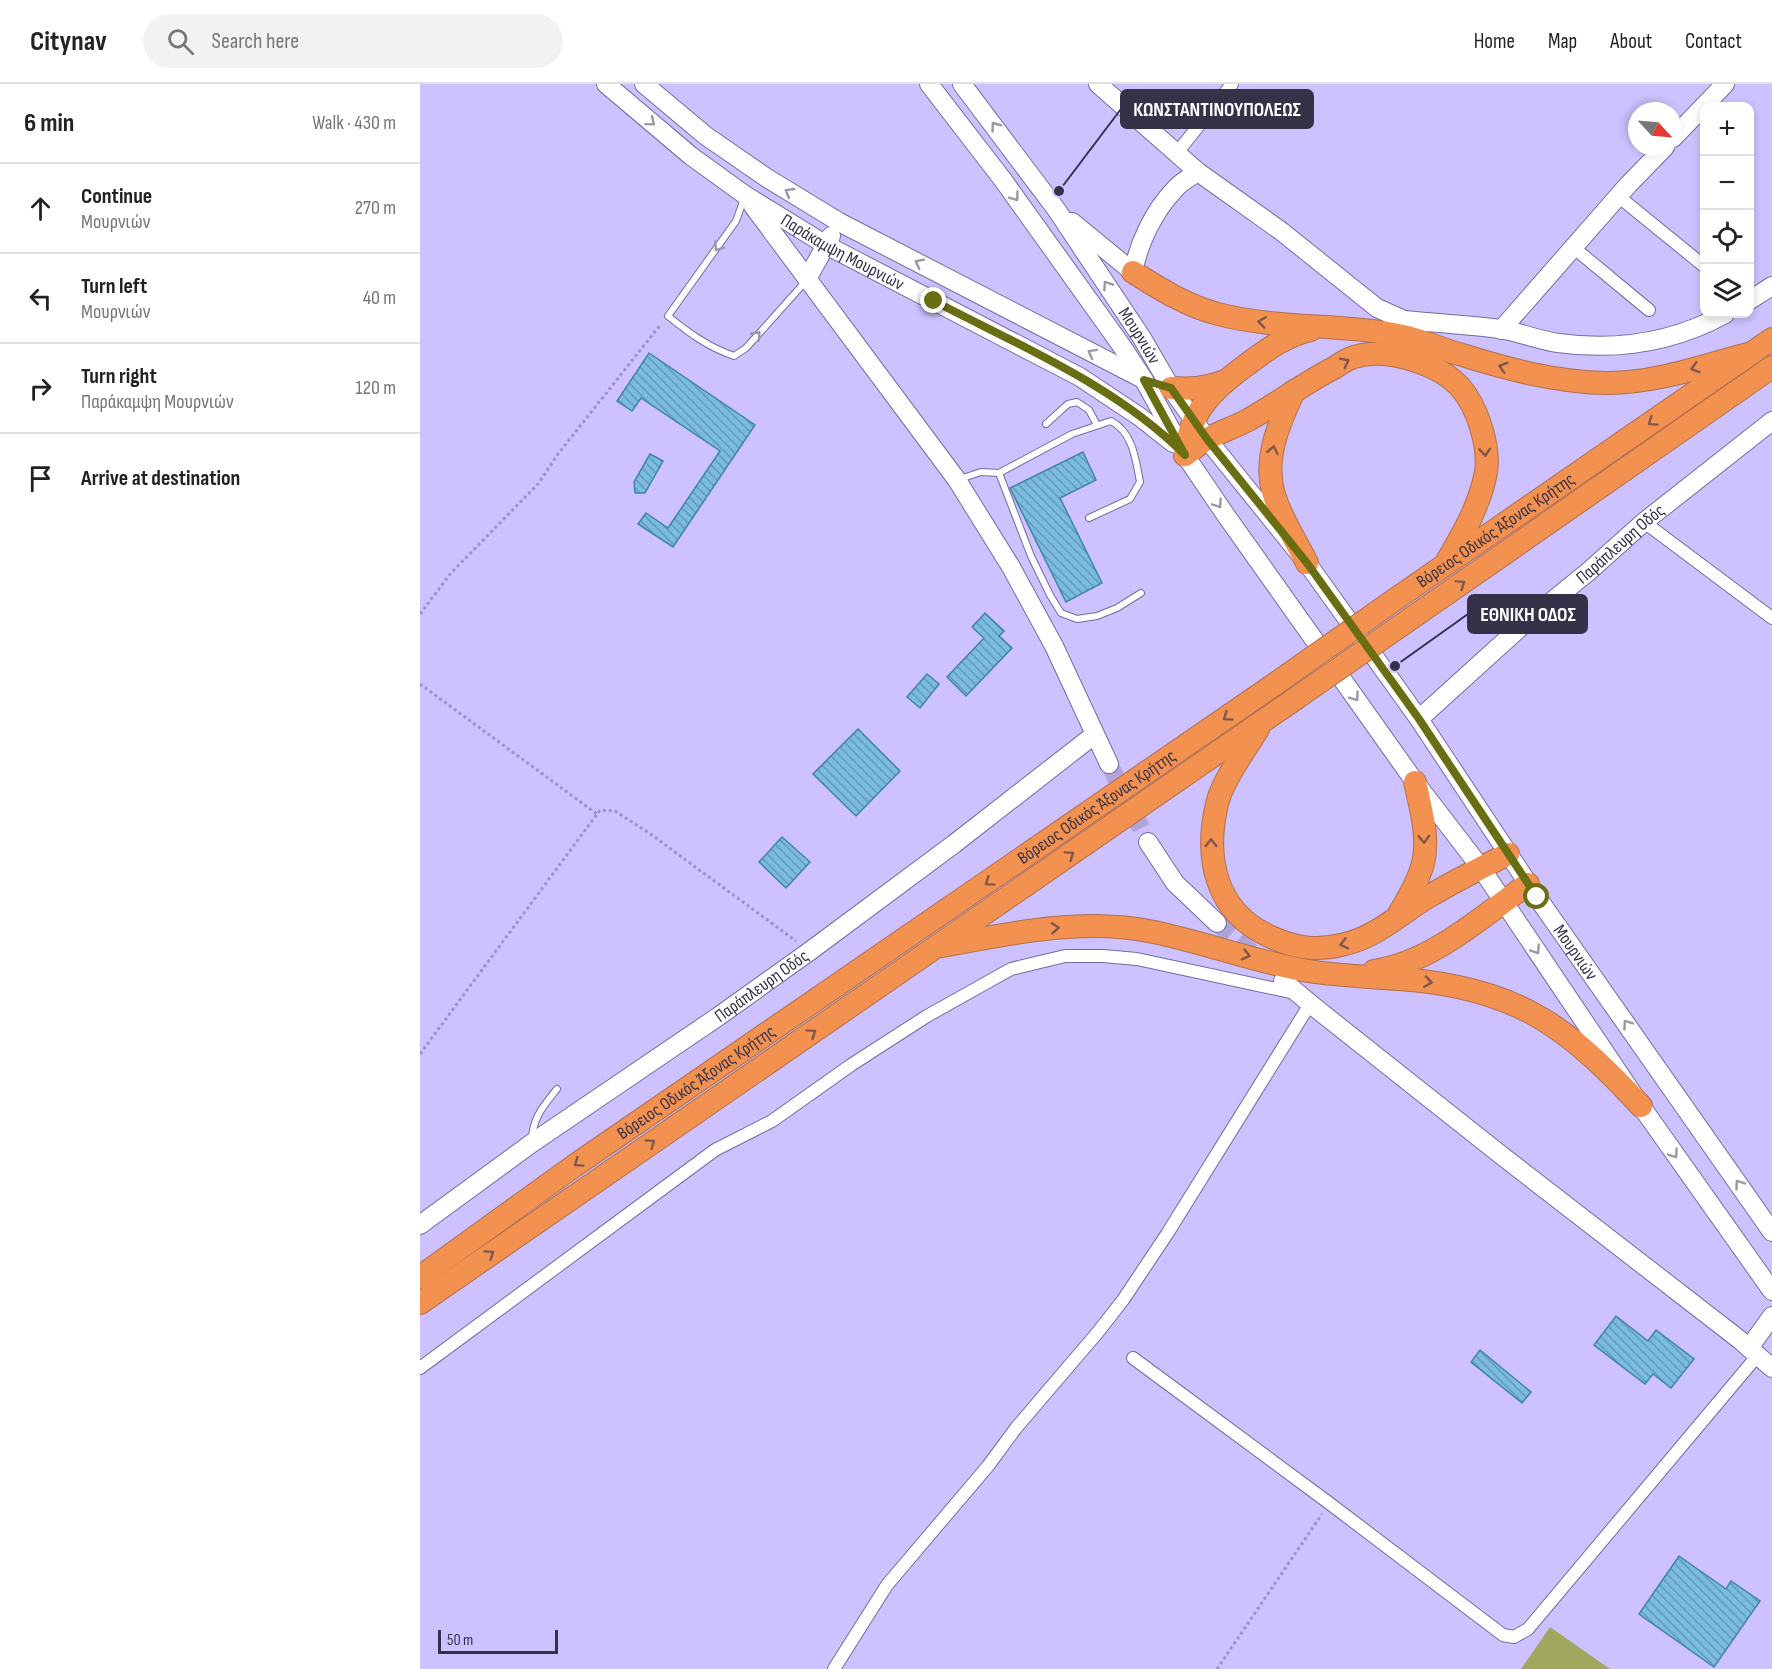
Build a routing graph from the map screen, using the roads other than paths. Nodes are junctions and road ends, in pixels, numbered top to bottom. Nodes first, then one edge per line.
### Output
1 (606, 84) edge
2 (644, 84) edge
3 (929, 84) edge
4 (962, 84) edge
5 (1098, 84) edge
6 (1233, 84) edge
7 (1725, 84) edge
8 (1682, 129) edge
9 (1176, 154) junction
10 (1656, 156) edge
11 (1198, 172) junction
12 (745, 195) junction
13 (1618, 196) junction
14 (1056, 209) junction
15 (839, 222) junction
16 (826, 245) junction
17 (1573, 247) junction
18 (1702, 264) edge
19 (1133, 272) junction
20 (807, 279) junction
21 (1772, 286) edge
22 (1754, 297) edge
23 (1649, 310) dead end
24 (1716, 318) edge
25 (1320, 327) junction
26 (1501, 330) junction
27 (1772, 339) edge
28 (1752, 353) junction
29 (1772, 367) edge
30 (1144, 380) junction
31 (1222, 382) junction
32 (1171, 388) junction
33 (1294, 391) junction
34 (1194, 420) junction
35 (1772, 421) edge
36 (1046, 424) dead end
37 (1097, 425) junction
38 (1207, 439) junction
39 (1185, 455) junction
40 (999, 473) junction
41 (957, 480) junction
42 (1089, 519) dead end
43 (1644, 522) junction
44 (1307, 563) junction
45 (1446, 563) junction
46 (1141, 593) dead end
47 (1772, 618) edge
48 (1419, 719) junction
49 (1262, 722) junction
50 (1094, 735) junction
51 (1109, 764) tunnel mouth
52 (1415, 782) junction
53 (1148, 842) tunnel mouth
54 (1508, 854) junction
55 (1481, 868) junction
56 (1528, 884) junction
57 (1503, 901) junction
58 (1397, 919) junction
59 (1217, 922) tunnel mouth
60 (935, 948) junction
61 (1349, 975) junction
62 (1297, 993) junction
63 (557, 1089) dead end
64 (1641, 1106) junction
65 (532, 1143) junction
66 (420, 1225) edge
67 (1772, 1232) edge
68 (420, 1277) edge
69 (1772, 1291) edge
70 (420, 1302) edge
71 (1772, 1316) edge
72 (1754, 1352) junction
73 (1132, 1358) dead end
74 (420, 1368) edge
75 (1772, 1368) edge
76 (834, 1669) edge

1 -> 12 street, Παράκαμψη Μουρνιών
15 -> 2 street, Παράκαμψη Μουρνιών
3 -> 30 street, Μουρνιών
14 -> 4 street, Μουρνιών
5 - 9 street
6 - 9 street
7 - 8 street
9 - 11 street
10 - 13 street
11 - 19 street
11 - 26 street
12 - 16 street, Παράκαμψη Μουρνιών
12 - 20 street
12 -> 20 lane
13 - 17 street
13 - 18 street
14 - 19 street
32 -> 14 street, Μουρνιών
15 - 16 street
30 -> 15 street, Παράκαμψη Μουρνιών
16 - 20 street
16 - 39 street, Παράκαμψη Μουρνιών
17 - 23 street
17 - 26 street
25 -> 19 highway
20 - 41 street
21 - 22 street
24 - 26 street
28 -> 25 highway
25 - 31 highway
27 - 28 highway, Βόρειος Οδικός Άξονας Κρήτης
28 -> 45 highway, Βόρειος Οδικός Άξονας Κρήτης
49 -> 29 highway, Βόρειος Οδικός Άξονας Κρήτης, bridge
30 - 32 street, Παράκαμψη Μουρνιών
30 - 39 street, Μουρνιών
31 - 32 highway
31 - 34 highway
32 - 34 street, Μουρνιών
33 - 38 highway
44 -> 33 highway
33 -> 45 highway
34 - 38 street, Μουρνιών
34 - 39 highway
35 - 43 street, Παράπλευρη Οδός
36 - 37 lane
37 - 40 lane
37 - 42 lane
38 - 39 highway
38 - 44 street, Μουρνιών
39 -> 52 street
40 - 41 lane
40 - 46 lane
41 - 50 street
43 - 47 street
43 - 48 street, Παράπλευρη Οδός
44 - 48 street, Μουρνιών
45 -> 68 highway, Βόρειος Οδικός Άξονας Κρήτης, bridge
48 - 54 street, Μουρνιών
58 -> 49 highway
60 -> 49 highway, Βόρειος Οδικός Άξονας Κρήτης
50 - 51 street
50 - 65 street, Παράπλευρη Οδός
52 - 55 street
52 -> 58 highway
53 - 59 street
54 - 55 highway
54 - 56 street, Μουρνιών
55 - 57 street
55 - 58 highway
56 - 57 highway
67 -> 56 street, Μουρνιών
57 - 61 highway
57 -> 64 street
60 -> 61 highway
70 -> 60 highway, Βόρειος Οδικός Άξονας Κρήτης
61 -> 64 highway
62 - 72 street
62 - 74 street
62 - 76 street
63 - 65 lane
64 -> 69 street
65 - 66 street, Παράπλευρη Οδός
71 - 72 street
72 - 73 street
72 - 75 street

